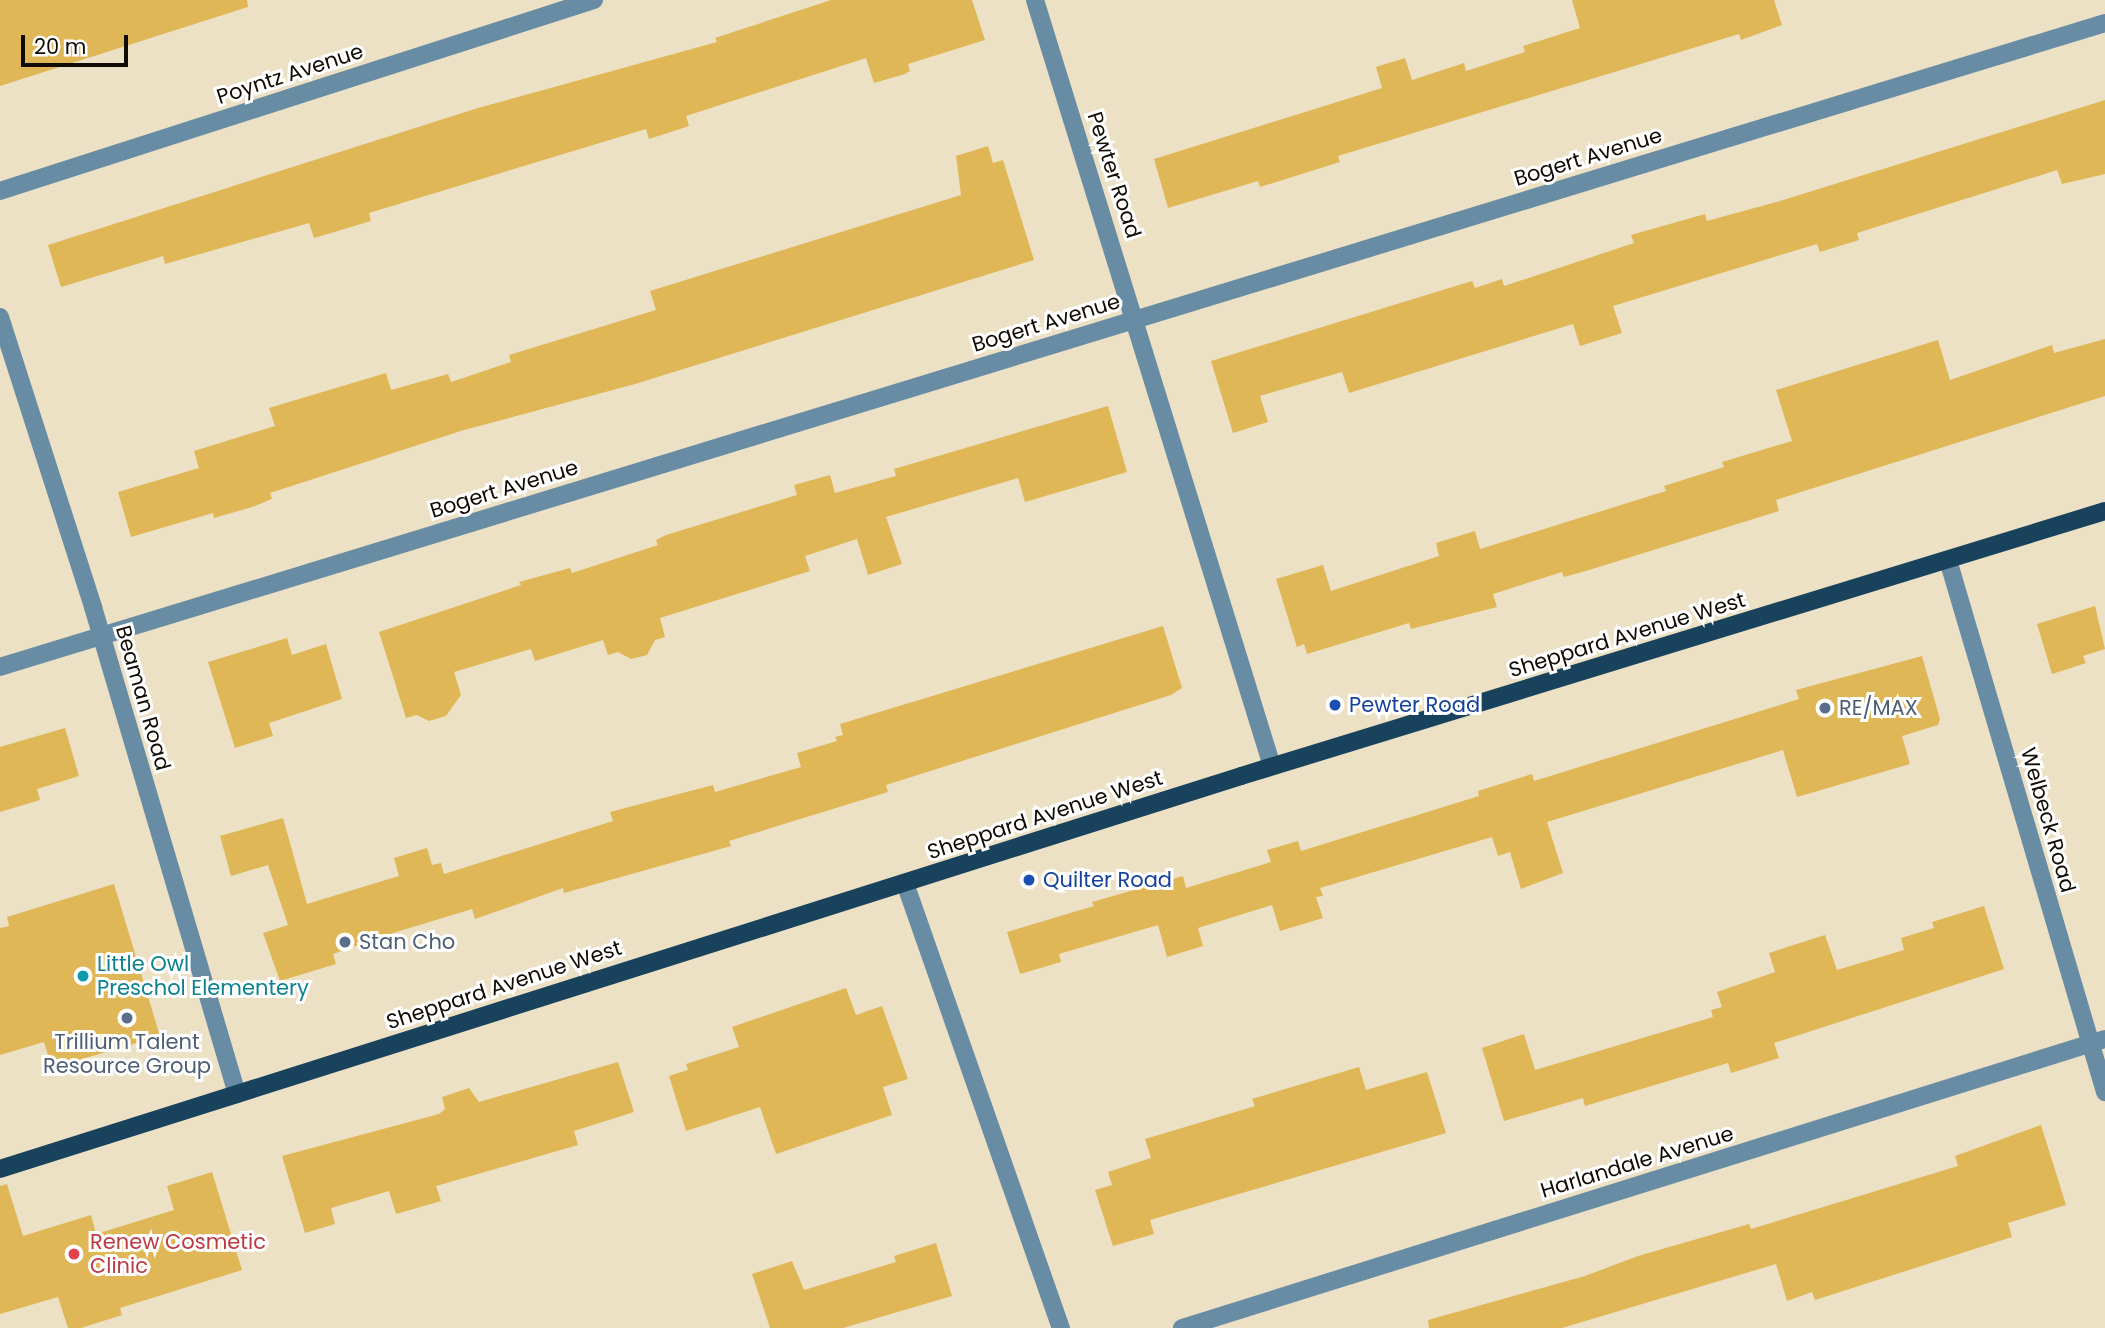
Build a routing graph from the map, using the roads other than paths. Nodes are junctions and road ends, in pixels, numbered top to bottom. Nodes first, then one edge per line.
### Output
1 (594, 0) edge
2 (1035, 0) edge
3 (2105, 23) edge
4 (0, 191) edge
5 (0, 317) edge
6 (1136, 319) junction
7 (2105, 511) edge
8 (1948, 561) junction
9 (100, 636) junction
10 (0, 667) edge
11 (1272, 766) junction
12 (905, 883) junction
13 (2097, 1042) edge
14 (2105, 1092) edge
15 (237, 1094) junction
16 (0, 1169) edge
17 (1061, 1328) edge
18 (1182, 1328) edge

1 - 4 street, Poyntz Avenue
2 - 6 street, Pewter Road
3 - 6 street, Bogert Avenue
5 - 9 street, Beaman Road
6 - 9 street, Bogert Avenue
6 - 11 street, Pewter Road
7 - 8 main road, Sheppard Avenue West
8 - 11 main road, Sheppard Avenue West
8 - 13 street, Welbeck Road
9 - 10 street, Bogert Avenue
9 - 15 street, Beaman Road
11 - 12 main road, Sheppard Avenue West
12 - 15 main road, Sheppard Avenue West
12 - 17 street
13 - 14 street, Welbeck Road
13 - 18 street, Harlandale Avenue
15 - 16 main road, Sheppard Avenue West

